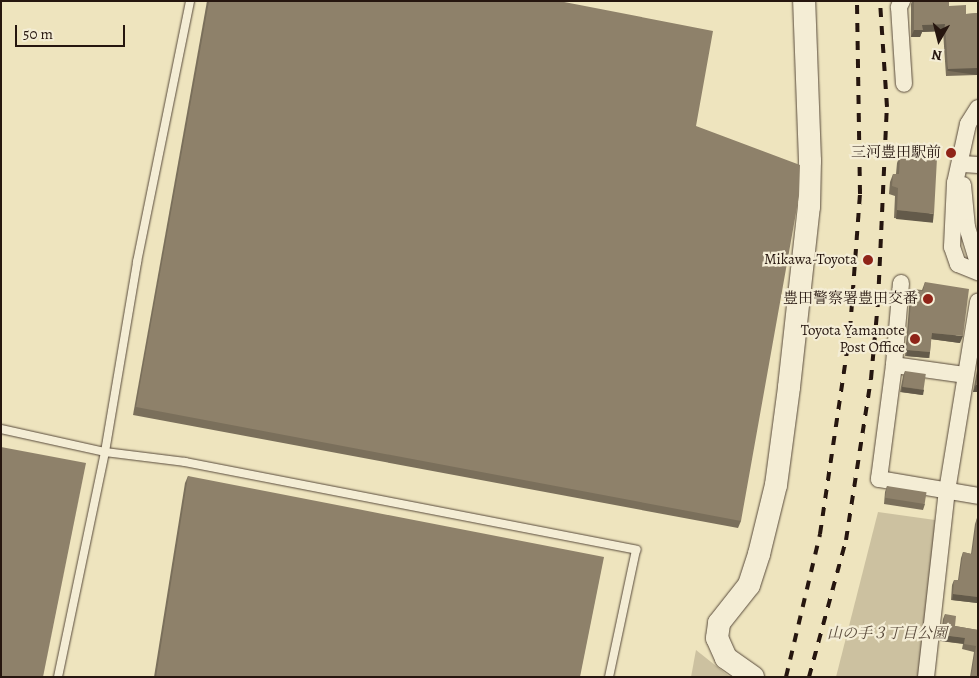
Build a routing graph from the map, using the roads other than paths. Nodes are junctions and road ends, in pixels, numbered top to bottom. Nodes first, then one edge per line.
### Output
1 (190, 1) edge
2 (902, 1) edge
3 (800, 2) edge
4 (904, 84) dead end
5 (978, 108) edge
6 (964, 142) junction
7 (970, 164) edge
8 (978, 263) edge
9 (978, 272) edge
10 (901, 283) dead end
11 (978, 302) edge
12 (894, 365) junction
13 (965, 375) junction
14 (1, 429) edge
15 (105, 452) junction
16 (947, 491) junction
17 (978, 496) edge
18 (58, 677) edge
19 (609, 677) edge
20 (752, 677) edge
21 (926, 677) edge

1 - 15 lane
2 - 4 street
3 - 20 street
5 - 6 street
6 - 7 street
6 - 9 street
7 - 8 street
10 - 12 street
11 - 13 street
12 - 13 street
12 - 16 street
13 - 16 street
14 - 15 lane
15 - 18 lane
15 - 19 lane
16 - 17 street
16 - 21 street

